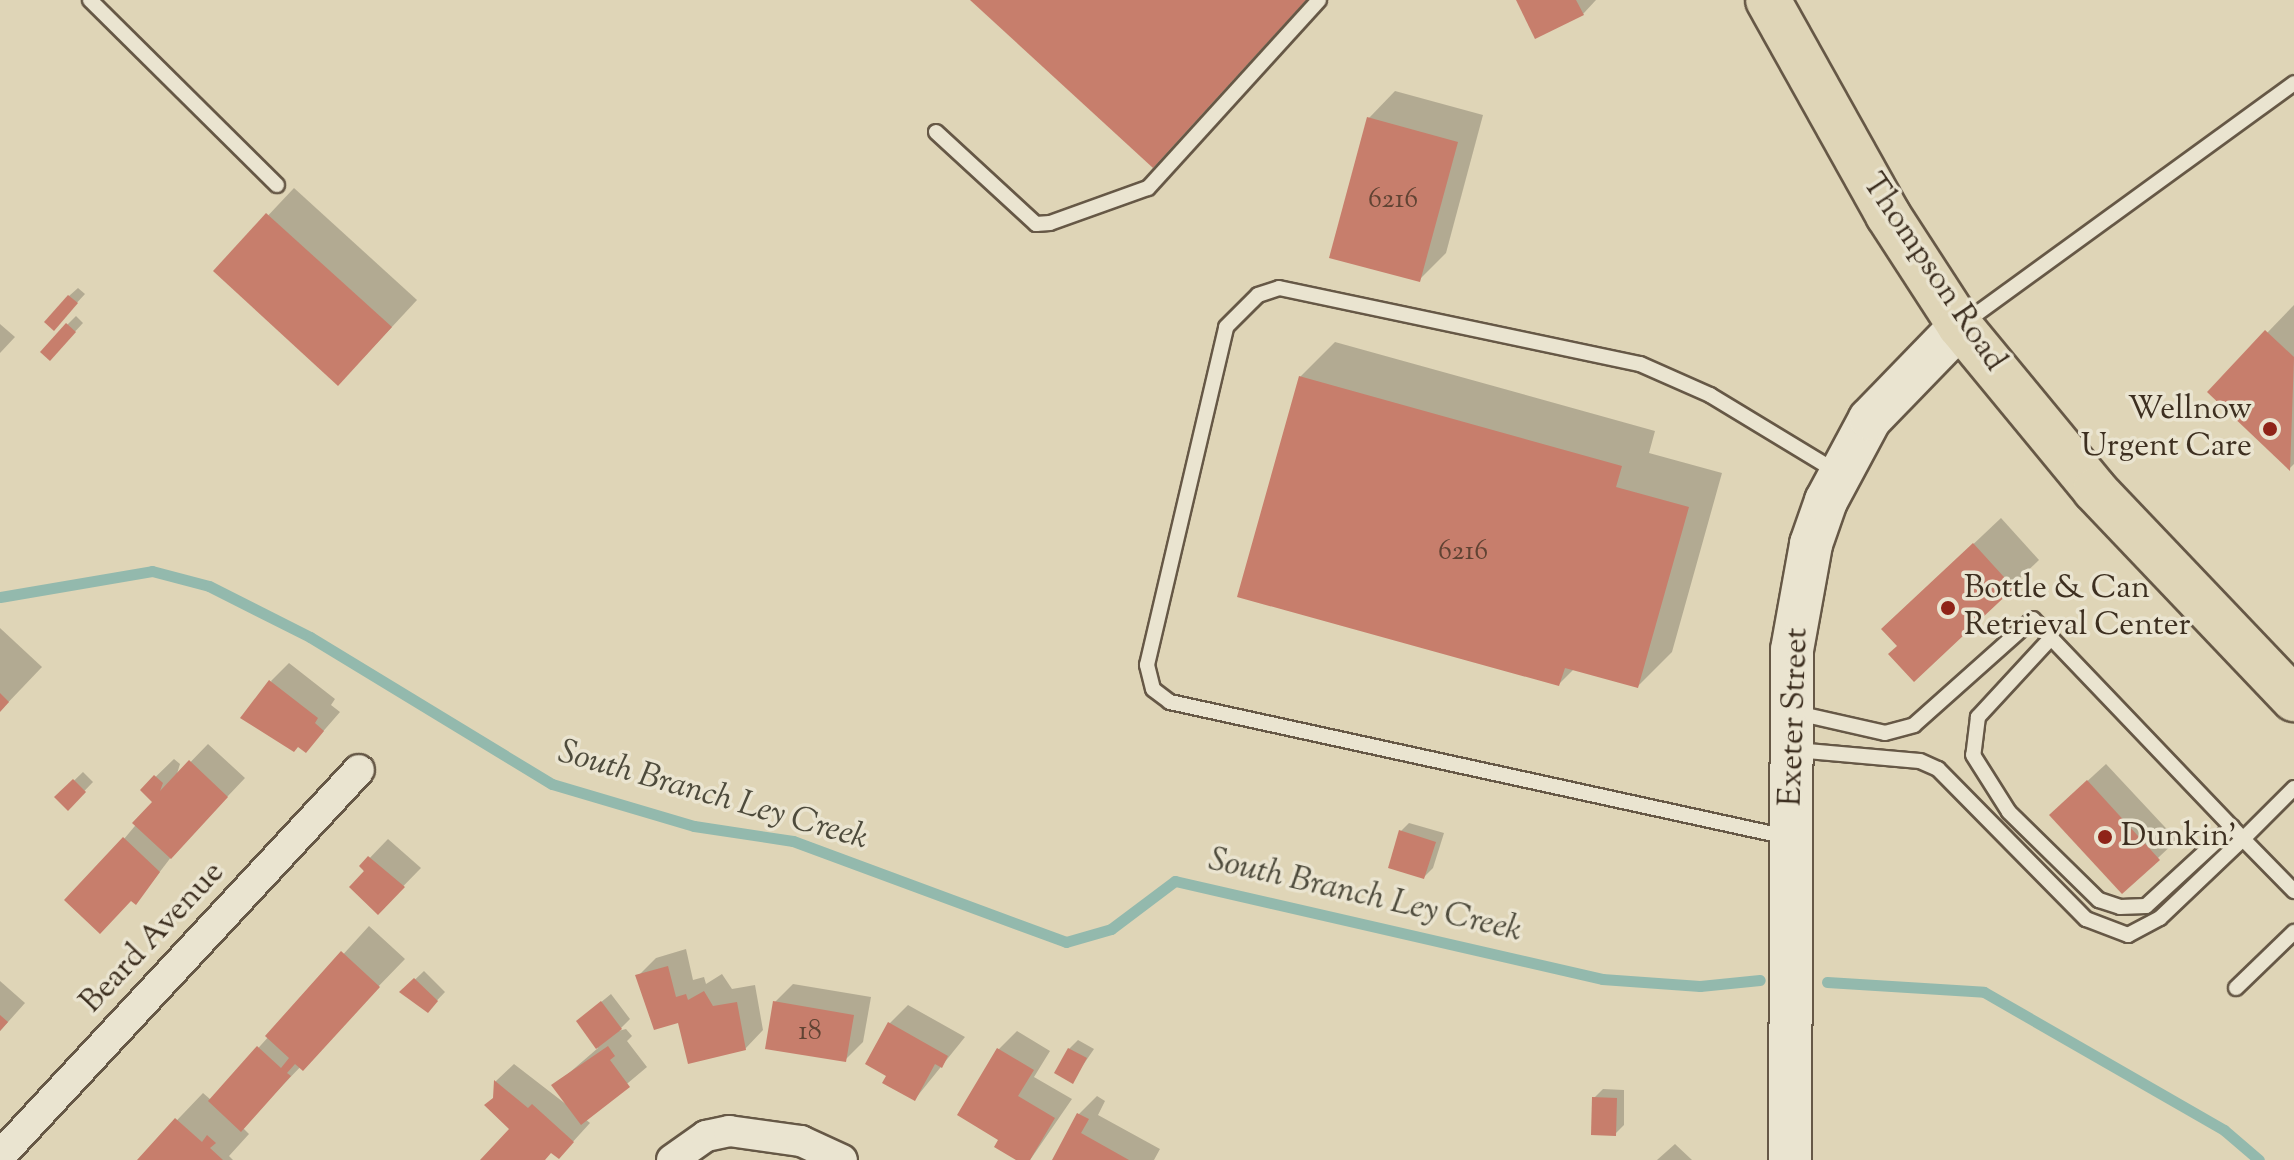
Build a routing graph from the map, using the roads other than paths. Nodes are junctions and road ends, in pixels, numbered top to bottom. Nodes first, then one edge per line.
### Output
1 (90, 0) edge
2 (1319, 0) edge
3 (1768, 0) edge
4 (2294, 83) edge
5 (936, 132) dead end
6 (277, 185) dead end
7 (1960, 326) junction
8 (1840, 475) junction
9 (2051, 638) junction
10 (2294, 699) edge
11 (1792, 731) junction
12 (359, 770) dead end
13 (2294, 788) edge
14 (2237, 833) junction
15 (1791, 838) junction
16 (2294, 891) edge
17 (2294, 932) edge
18 (2236, 988) dead end
19 (0, 1156) edge
20 (672, 1160) edge
21 (842, 1160) edge
22 (1790, 1160) edge

1 - 6 lane
2 - 5 lane
3 - 7 main road, Thompson Road
4 - 7 lane
7 - 8 street, Exeter Street
7 - 10 main road, Thompson Road
8 - 11 street, Exeter Street
8 - 15 lane
9 - 11 lane
9 - 14 lane
9 - 14 lane
11 - 14 lane
11 - 15 street, Exeter Street
12 - 19 street, Beard Avenue
13 - 14 lane
14 - 16 lane
15 - 22 street, Exeter Street
17 - 18 lane
20 - 21 street

